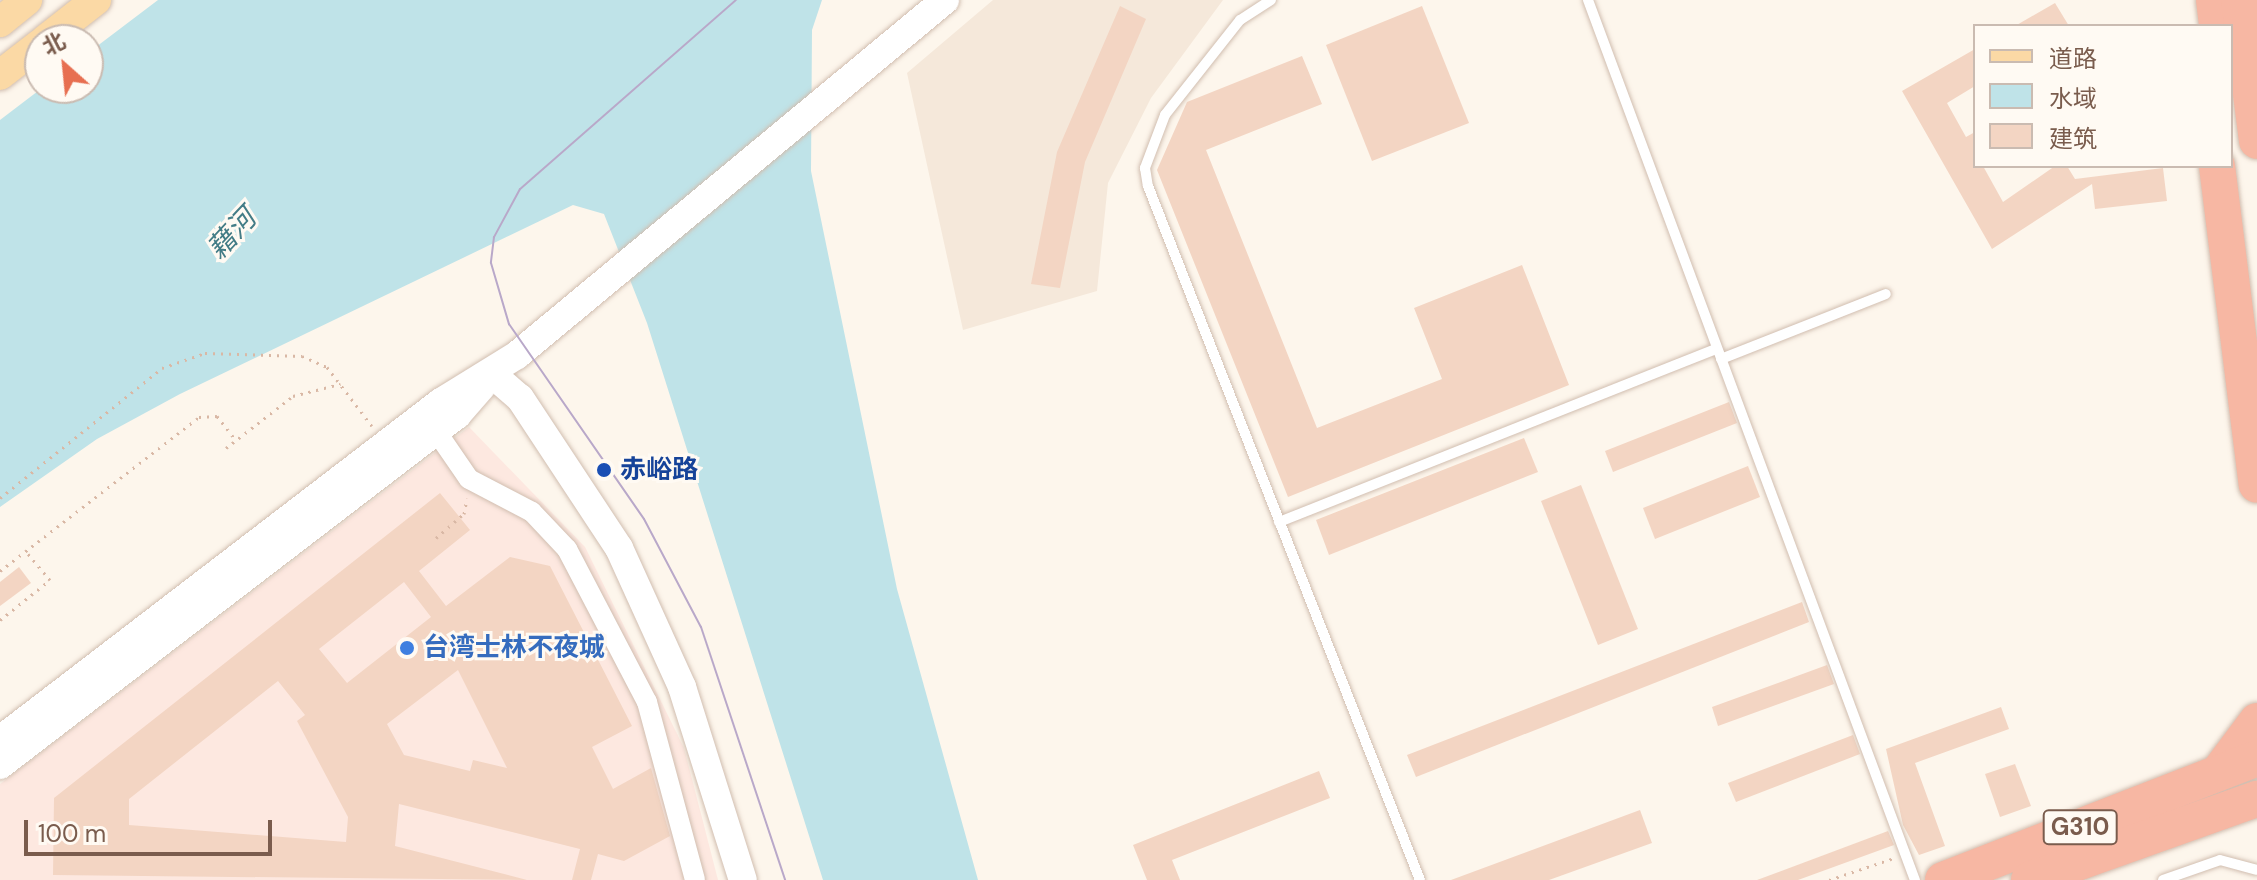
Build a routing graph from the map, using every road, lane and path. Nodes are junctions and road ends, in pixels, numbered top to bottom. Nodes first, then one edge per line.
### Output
1 (96, 0) edge
2 (945, 0) edge
3 (1271, 0) edge
4 (1588, 0) edge
5 (24, 1) edge
6 (0, 22) edge
7 (65, 24) edge
8 (24, 56) edge
9 (2233, 60) edge
10 (0, 75) edge
11 (2257, 141) edge
12 (2233, 166) edge
13 (2217, 168) edge
14 (1886, 294) dead end
15 (1719, 354) junction
16 (492, 374) junction
17 (2257, 375) edge
18 (340, 384) junction
19 (436, 431) junction
20 (236, 440) junction
21 (386, 444) junction
22 (226, 448) dead end
23 (469, 479) junction
24 (2257, 485) edge
25 (0, 498) edge
26 (1279, 522) junction
27 (436, 538) dead end
28 (26, 551) junction
29 (0, 571) edge
30 (0, 620) edge
31 (2257, 721) edge
32 (0, 740) edge
33 (2257, 758) edge
34 (0, 765) edge
35 (2217, 774) junction
36 (2257, 799) edge
37 (1905, 854) junction
38 (2257, 870) edge
39 (695, 880) edge
40 (743, 880) edge
41 (1420, 880) edge
42 (1829, 880) edge
43 (1915, 880) edge
44 (1943, 880) edge
45 (2029, 880) edge
46 (2163, 880) edge

1 - 7 main road
2 - 16 main road
3 - 26 lane
4 - 15 lane
5 - 6 main road
8 - 10 main road
9 - 11 highway
12 - 17 highway
13 - 24 highway
14 - 15 lane
15 - 26 lane
15 - 37 lane
16 - 19 main road
16 - 21 main road
16 - 40 main road
18 - 20 path
18 - 21 path
18 - 25 path
19 - 23 street
19 - 34 main road
20 - 22 path
20 - 28 path
21 - 32 main road
23 - 27 path
23 - 39 street
26 - 41 lane
28 - 29 path
28 - 30 path
31 - 35 highway
33 - 35 highway, G310
35 - 44 highway, G310
36 - 45 highway, G310
37 - 42 path
37 - 43 lane
38 - 46 lane

